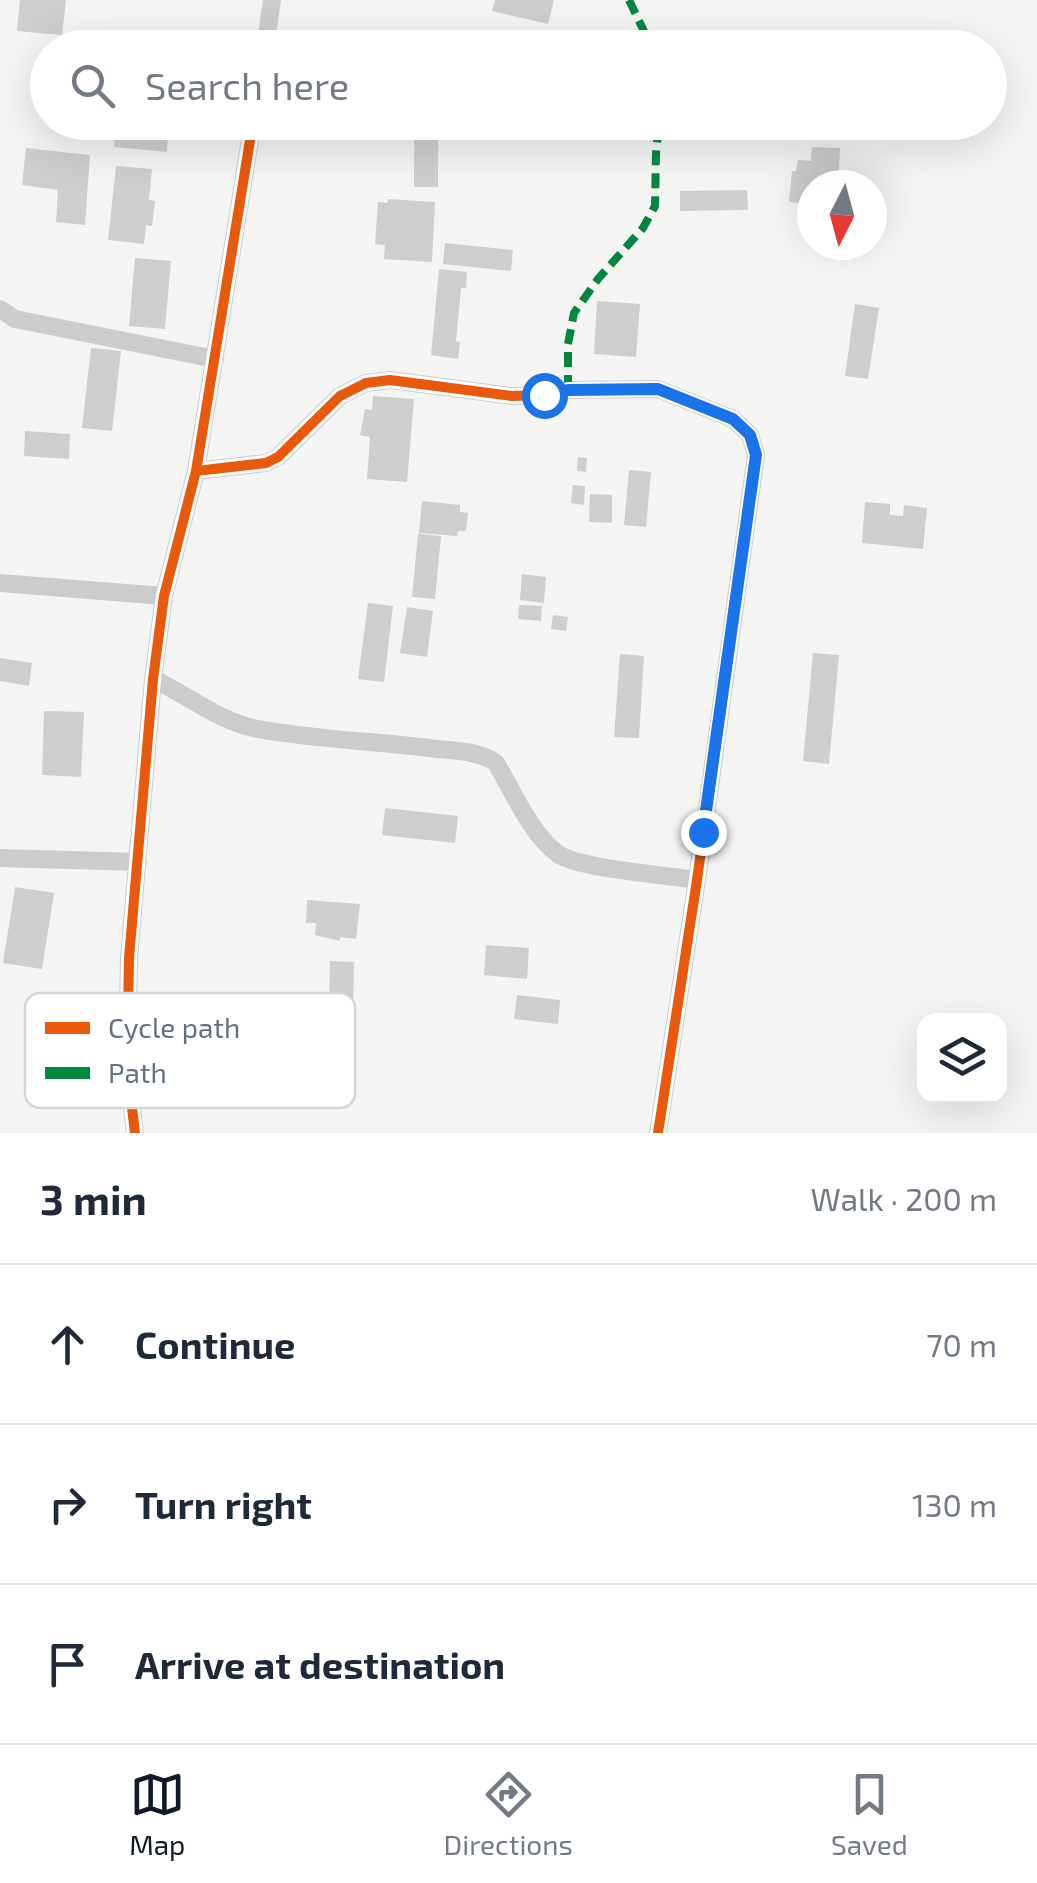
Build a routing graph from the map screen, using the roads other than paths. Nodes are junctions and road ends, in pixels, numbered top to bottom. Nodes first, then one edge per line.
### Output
1 (272, 0) edge
2 (267, 30) edge
3 (250, 140) edge
4 (0, 309) edge
5 (214, 358) junction
6 (196, 470) junction
7 (0, 583) edge
8 (164, 596) junction
9 (152, 679) junction
10 (0, 858) edge
11 (138, 862) junction
12 (698, 880) junction
13 (129, 993) edge
14 (132, 1108) edge
15 (135, 1133) edge
16 (658, 1133) edge

1 - 2 street
3 - 5 street
4 - 5 street
5 - 6 street
6 - 8 street
6 - 12 street
7 - 8 street
8 - 9 street
9 - 11 street
9 - 12 street
10 - 11 street
11 - 13 street
12 - 16 street
14 - 15 street

